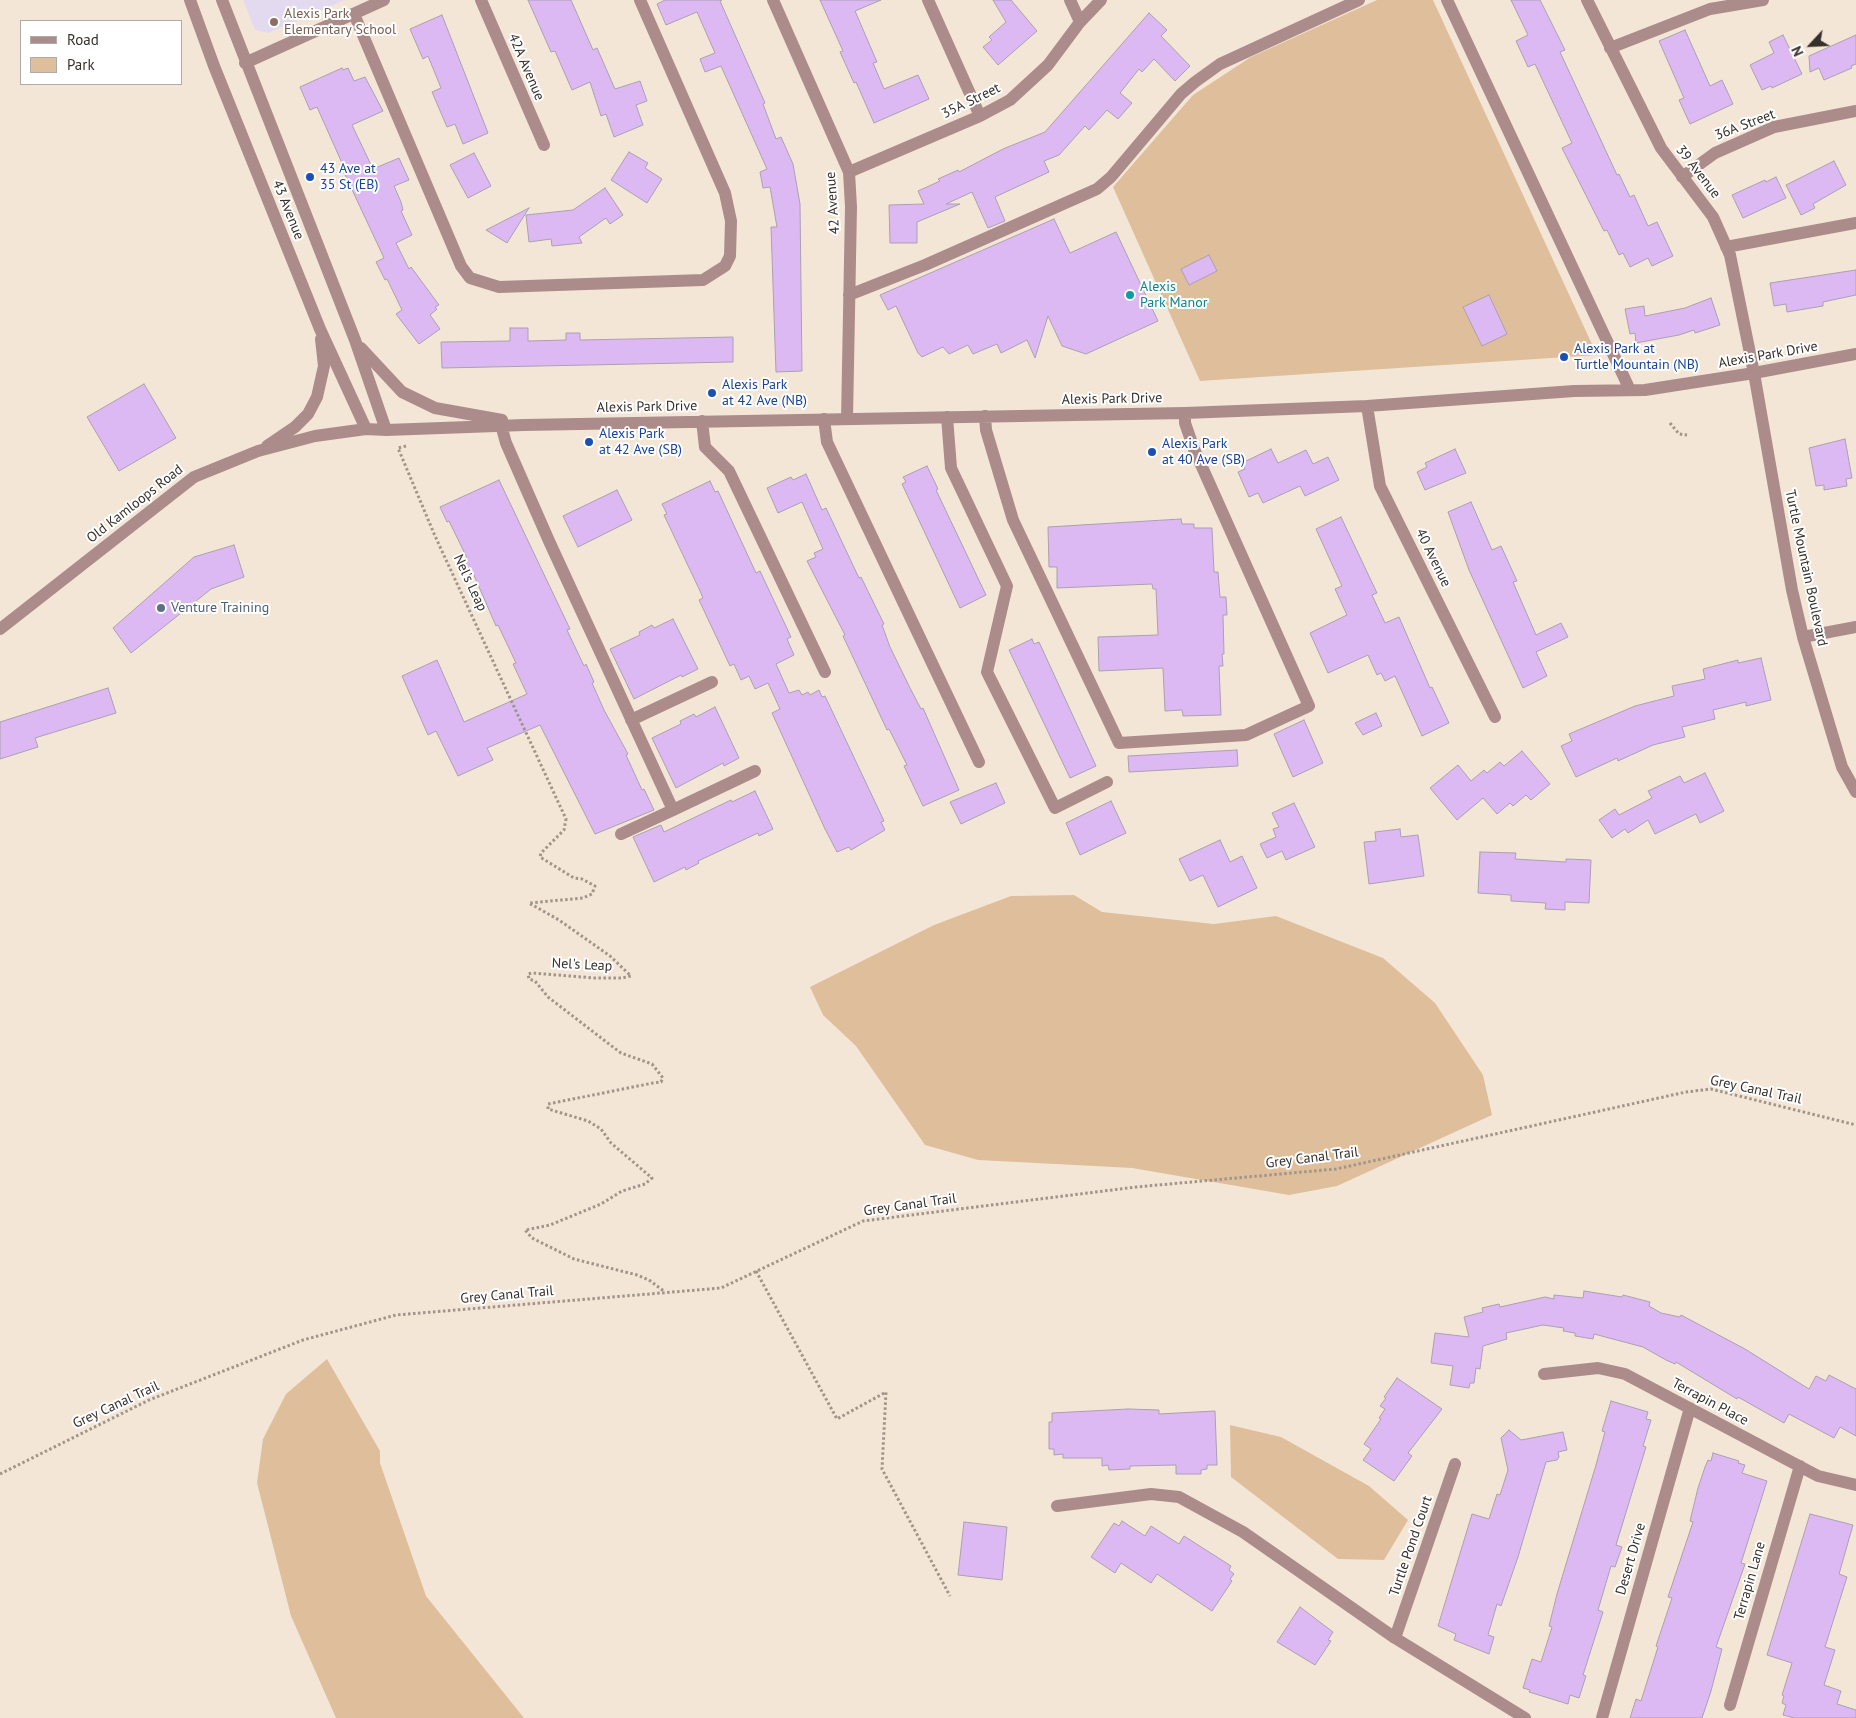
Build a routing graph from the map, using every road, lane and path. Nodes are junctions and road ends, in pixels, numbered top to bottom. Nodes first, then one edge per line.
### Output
1 (190, 0) edge
2 (222, 0) edge
3 (384, 0) edge
4 (481, 0) edge
5 (640, 0) edge
6 (773, 0) edge
7 (928, 0) edge
8 (1070, 0) edge
9 (1100, 0) edge
10 (1359, 0) edge
11 (1447, 0) edge
12 (1587, 0) edge
13 (1763, 0) edge
14 (354, 14) junction
15 (1080, 22) junction
16 (1610, 48) junction
17 (245, 63) junction
18 (1856, 111) edge
19 (980, 116) junction
20 (544, 145) dead end
21 (849, 172) junction
22 (1682, 177) junction
23 (1856, 223) edge
24 (1726, 247) junction
25 (850, 294) junction
26 (320, 329) junction
27 (355, 340) junction
28 (1856, 354) edge
29 (1754, 373) junction
30 (1630, 390) junction
31 (1366, 406) junction
32 (1185, 413) junction
33 (985, 416) junction
34 (947, 417) junction
35 (824, 419) junction
36 (847, 419) junction
37 (702, 421) junction
38 (1670, 422) dead end
39 (524, 425) junction
40 (501, 426) junction
41 (366, 428) junction
42 (386, 430) junction
43 (1687, 435) dead end
44 (407, 446) dead end
45 (258, 451) junction
46 (1856, 627) edge
47 (0, 629) edge
48 (1803, 637) junction
49 (825, 672) dead end
50 (712, 682) dead end
51 (1494, 717) dead end
52 (631, 720) junction
53 (979, 762) dead end
54 (754, 771) dead end
55 (1107, 782) dead end
56 (1856, 792) edge
57 (673, 810) junction
58 (621, 834) dead end
59 (1856, 1125) edge
60 (756, 1271) junction
61 (665, 1292) junction
62 (1544, 1374) dead end
63 (1690, 1408) junction
64 (1455, 1464) dead end
65 (1800, 1466) junction
66 (0, 1474) edge
67 (1856, 1485) edge
68 (1057, 1506) dead end
69 (950, 1596) dead end
70 (1395, 1638) junction
71 (1730, 1705) dead end
72 (1525, 1718) edge
73 (1602, 1718) edge

1 - 26 street, 43 Avenue
2 - 17 street, 43 Avenue
3 - 14 street
4 - 20 street, 42A Avenue
5 - 14 street
6 - 21 street, 42 Avenue
7 - 19 street
8 - 15 street
9 - 15 street, 35A Street
10 - 25 street
11 - 30 street
12 - 16 street, 39 Avenue
13 - 16 street
14 - 17 street
15 - 19 street, 35A Street
16 - 22 street, 39 Avenue
17 - 27 street, 43 Avenue
18 - 22 street, 36A Street
19 - 21 street, 35A Street
21 - 25 street, 42 Avenue
22 - 24 street, 39 Avenue
23 - 24 street
24 - 29 street, 39 Avenue
25 - 36 street, 42 Avenue
26 - 41 street, 43 Avenue
26 - 45 street
27 - 39 street
27 - 42 street, 43 Avenue
28 - 29 street, Alexis Park Drive
29 - 30 street, Alexis Park Drive
29 - 48 street, Turtle Mountain Boulevard
30 - 31 street, Alexis Park Drive
31 - 32 street, Alexis Park Drive
31 - 51 street, 40 Avenue
32 - 33 street, Alexis Park Drive
32 - 33 street
33 - 34 street, Alexis Park Drive
34 - 36 street, Alexis Park Drive
34 - 55 street
35 - 36 street, Alexis Park Drive
35 - 37 street, Alexis Park Drive
35 - 53 street
37 - 39 street, Alexis Park Drive
37 - 49 street
38 - 43 path
39 - 40 street, Alexis Park Drive
40 - 42 street, Alexis Park Drive
40 - 52 street
41 - 42 street, Alexis Park Drive
41 - 45 street, Old Kamloops Road
44 - 61 path, Nel's Leap
45 - 47 street, Old Kamloops Road
46 - 48 street
48 - 56 street, Turtle Mountain Boulevard
50 - 52 street
52 - 57 street
54 - 57 street
57 - 58 street
59 - 60 path, Grey Canal Trail
60 - 61 path, Grey Canal Trail
60 - 69 path
61 - 66 path, Grey Canal Trail
62 - 63 street, Terrapin Place
63 - 65 street, Terrapin Place
63 - 73 street, Desert Drive
64 - 70 street, Turtle Pond Court
65 - 67 street, Terrapin Place
65 - 71 street, Terrapin Lane
68 - 70 street
70 - 72 street

